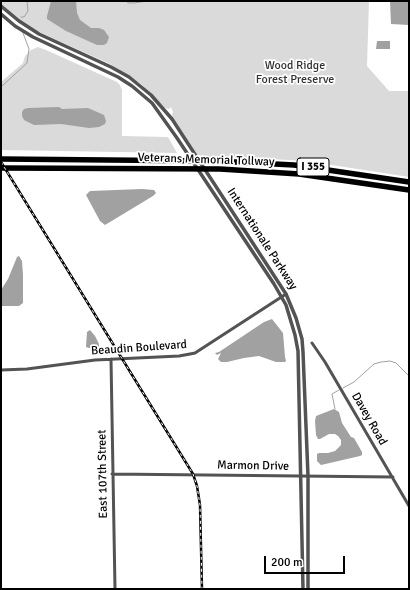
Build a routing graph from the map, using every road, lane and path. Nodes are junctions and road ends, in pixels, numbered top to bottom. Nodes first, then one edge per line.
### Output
1 (1, 6) edge
2 (1, 14) edge
3 (16, 20) junction
4 (12, 23) junction
5 (1, 159) edge
6 (1, 168) edge
7 (409, 182) edge
8 (409, 190) edge
9 (286, 294) junction
10 (280, 296) junction
11 (312, 343) dead end
12 (111, 359) junction
13 (1, 370) edge
14 (112, 474) junction
15 (301, 476) junction
16 (308, 476) junction
17 (393, 477) junction
18 (409, 506) edge
19 (115, 589) edge
20 (303, 589) edge
21 (308, 589) edge

1 - 3 street, Internationale Parkway
2 - 4 street, Internationale Parkway
3 - 4 street
3 - 9 street, Internationale Parkway
4 - 10 street, Internationale Parkway
5 - 7 highway, Veterans Memorial Tollway / I 355
6 - 8 highway, Veterans Memorial Tollway / I 355
9 - 10 street, Beaudin Boulevard
9 - 16 street, Internationale Parkway
10 - 12 street, Beaudin Boulevard
10 - 15 street, Internationale Parkway
11 - 17 street, Davey Road
12 - 13 street, Beaudin Boulevard
12 - 14 street, East 107th Street
14 - 15 street, Marmon Drive
14 - 19 street, East 107th Street
15 - 16 street, Marmon Drive
15 - 20 street, Internationale Parkway
16 - 17 street, Marmon Drive
16 - 21 street, Internationale Parkway
17 - 18 street, Davey Road

